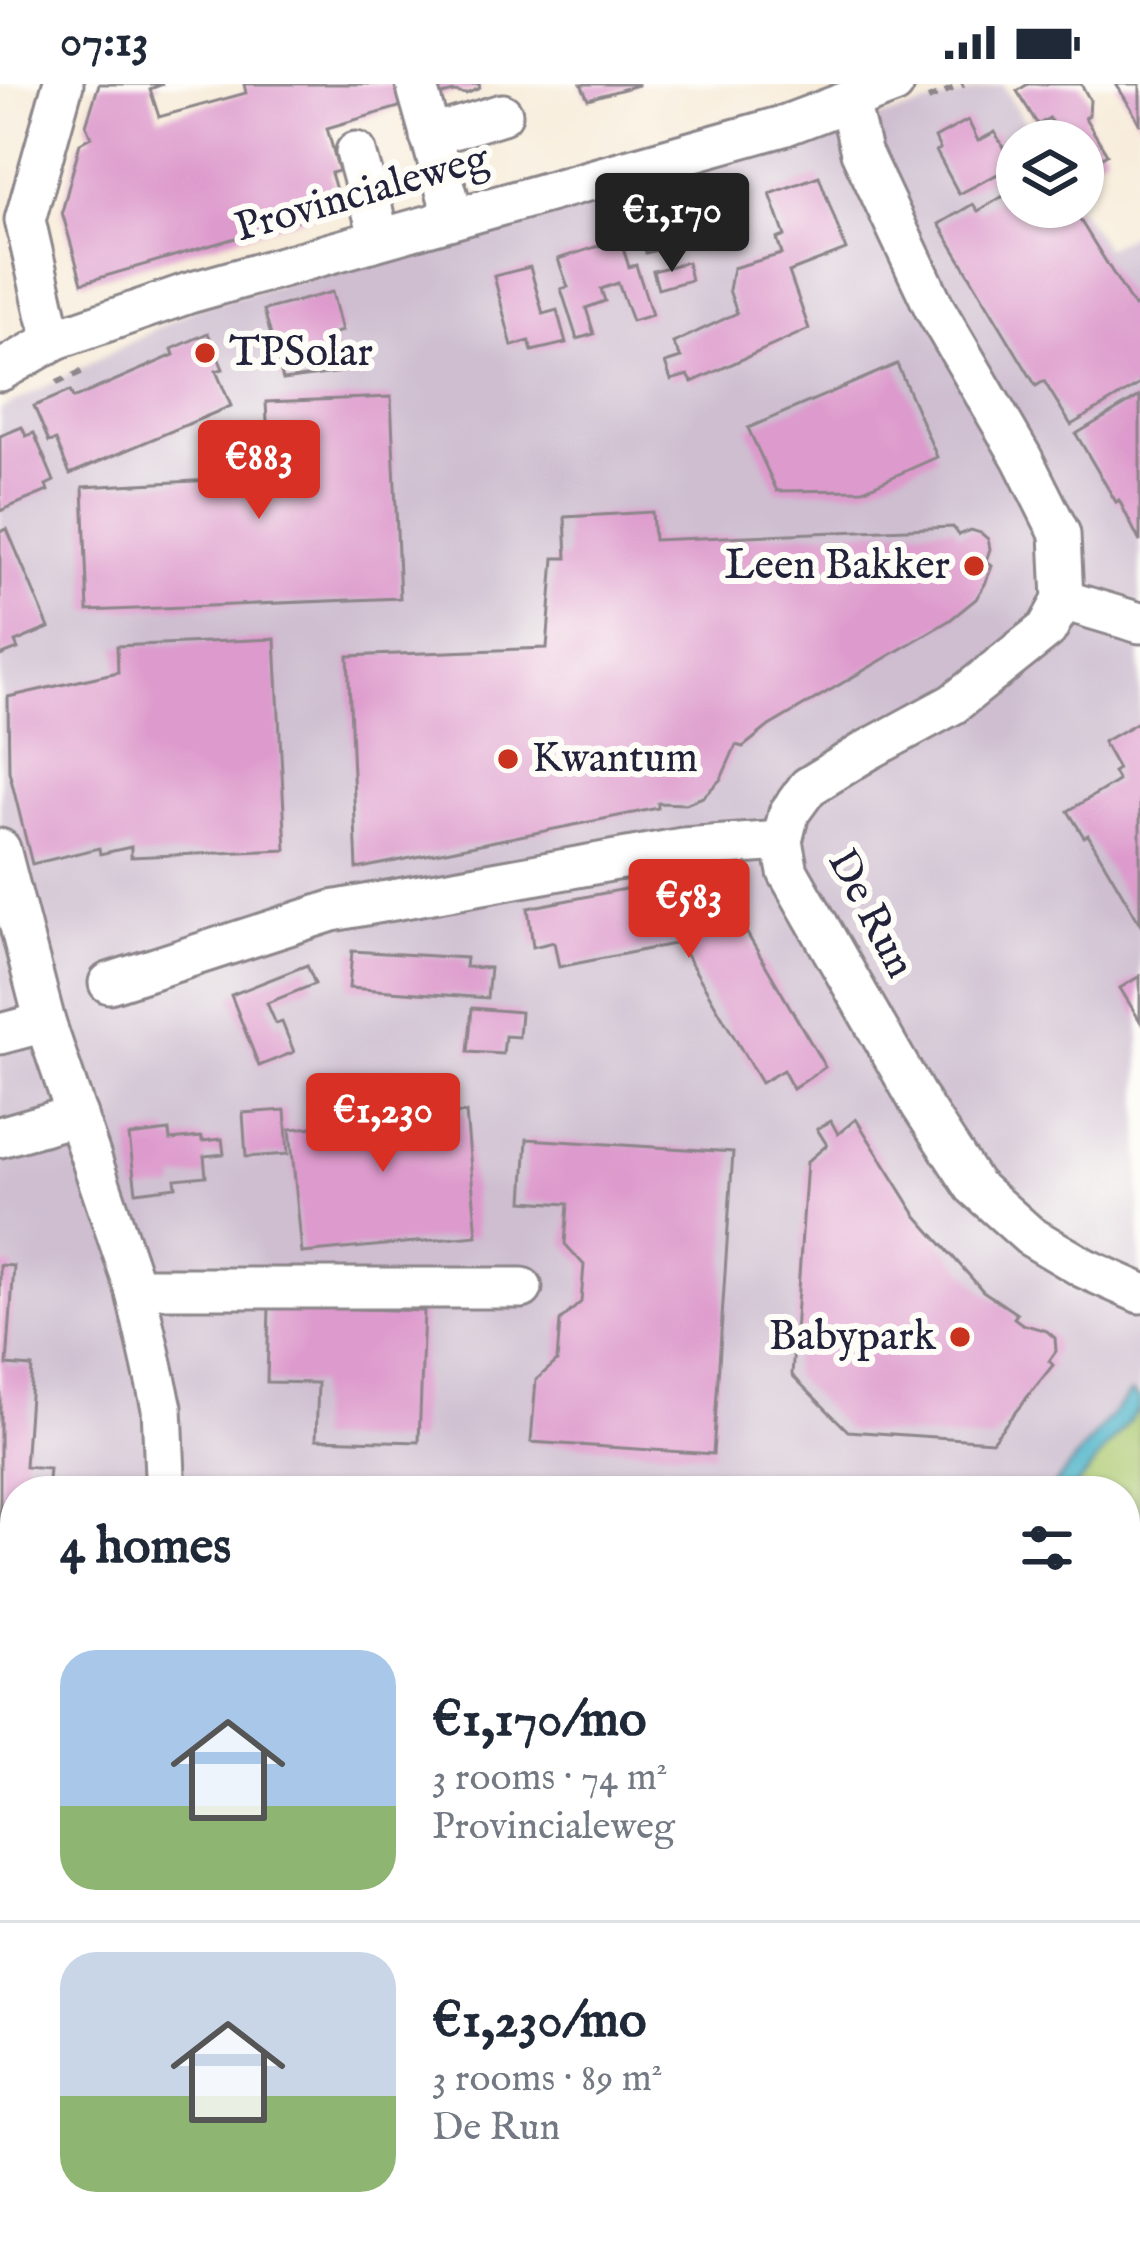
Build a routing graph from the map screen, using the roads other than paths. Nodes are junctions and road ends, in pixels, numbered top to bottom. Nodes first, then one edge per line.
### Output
1 (63, 84) edge
2 (416, 84) edge
3 (893, 84) edge
4 (849, 102) junction
5 (502, 114) dead end
6 (430, 136) junction
7 (356, 152) dead end
8 (454, 218) junction
9 (380, 238) junction
10 (56, 339) junction
11 (0, 371) edge
12 (1063, 600) junction
13 (1140, 623) edge
14 (782, 841) junction
15 (0, 849) edge
16 (109, 983) dead end
17 (46, 1022) junction
18 (0, 1034) edge
19 (77, 1115) junction
20 (0, 1136) edge
21 (135, 1288) junction
22 (522, 1288) dead end
23 (1140, 1293) edge
24 (166, 1476) edge

1 - 10 street
2 - 6 street
3 - 4 street, Provincialeweg
4 - 8 street, Provincialeweg
4 - 12 street
5 - 6 street
6 - 8 street
7 - 9 street
8 - 9 street, Provincialeweg
9 - 10 street, Provincialeweg
10 - 11 street, Provincialeweg
12 - 13 street
12 - 14 street, De Run
14 - 16 street
14 - 23 street, De Run
15 - 17 street
17 - 18 street
17 - 19 street
19 - 20 street
19 - 21 street
21 - 22 street
21 - 24 street

